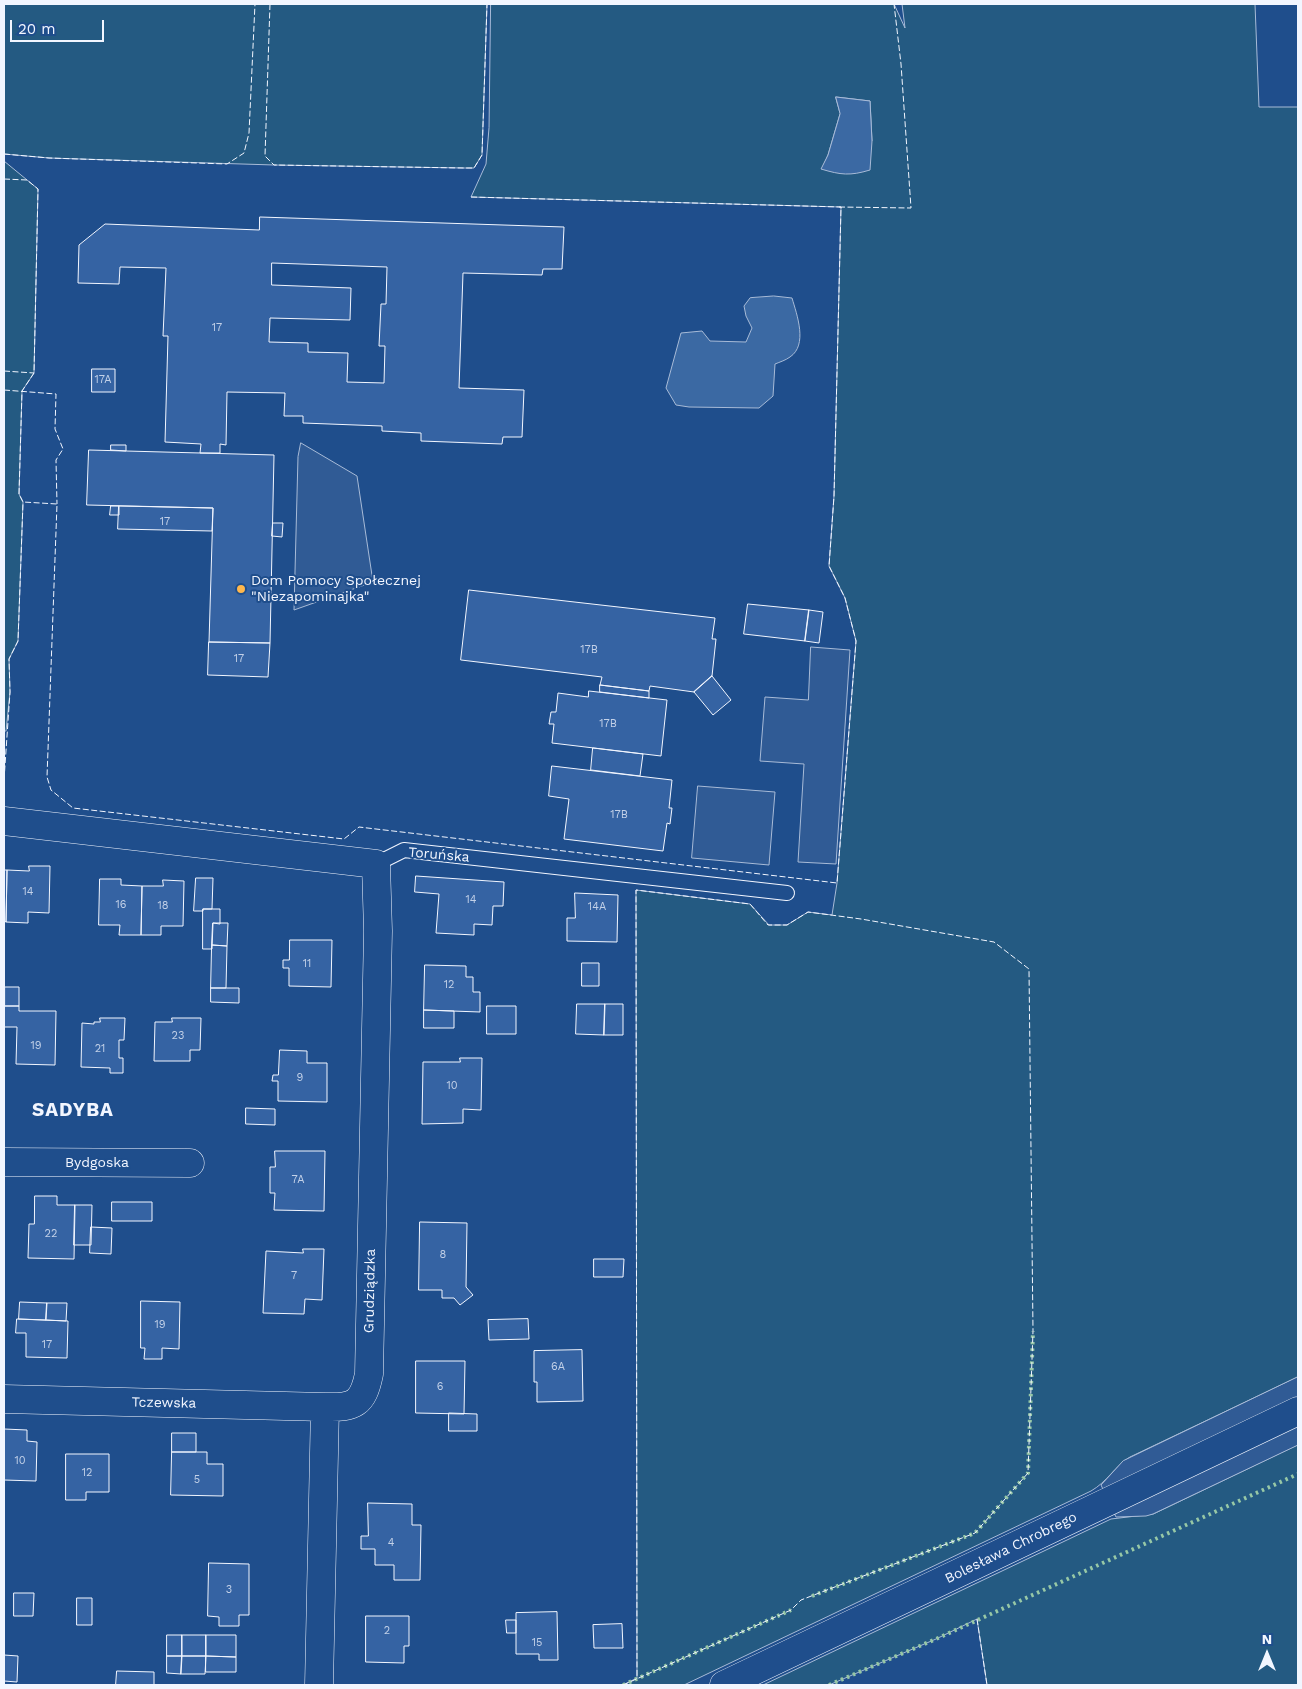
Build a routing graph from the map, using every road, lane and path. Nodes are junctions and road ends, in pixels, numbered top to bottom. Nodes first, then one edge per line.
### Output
1 (4, 821) edge
2 (376, 864) junction
3 (787, 893) dead end
4 (4, 1162) edge
5 (190, 1163) dead end
6 (4, 1399) edge
7 (325, 1407) junction
8 (1298, 1410) edge
9 (319, 1685) edge
10 (724, 1685) edge

1 - 2 street
2 - 3 lane, Toruńska
2 - 7 street, Grudziądzka
4 - 5 street, Bydgoska
6 - 7 street, Tczewska
7 - 9 street
8 - 10 street, Bolesława Chrobrego

